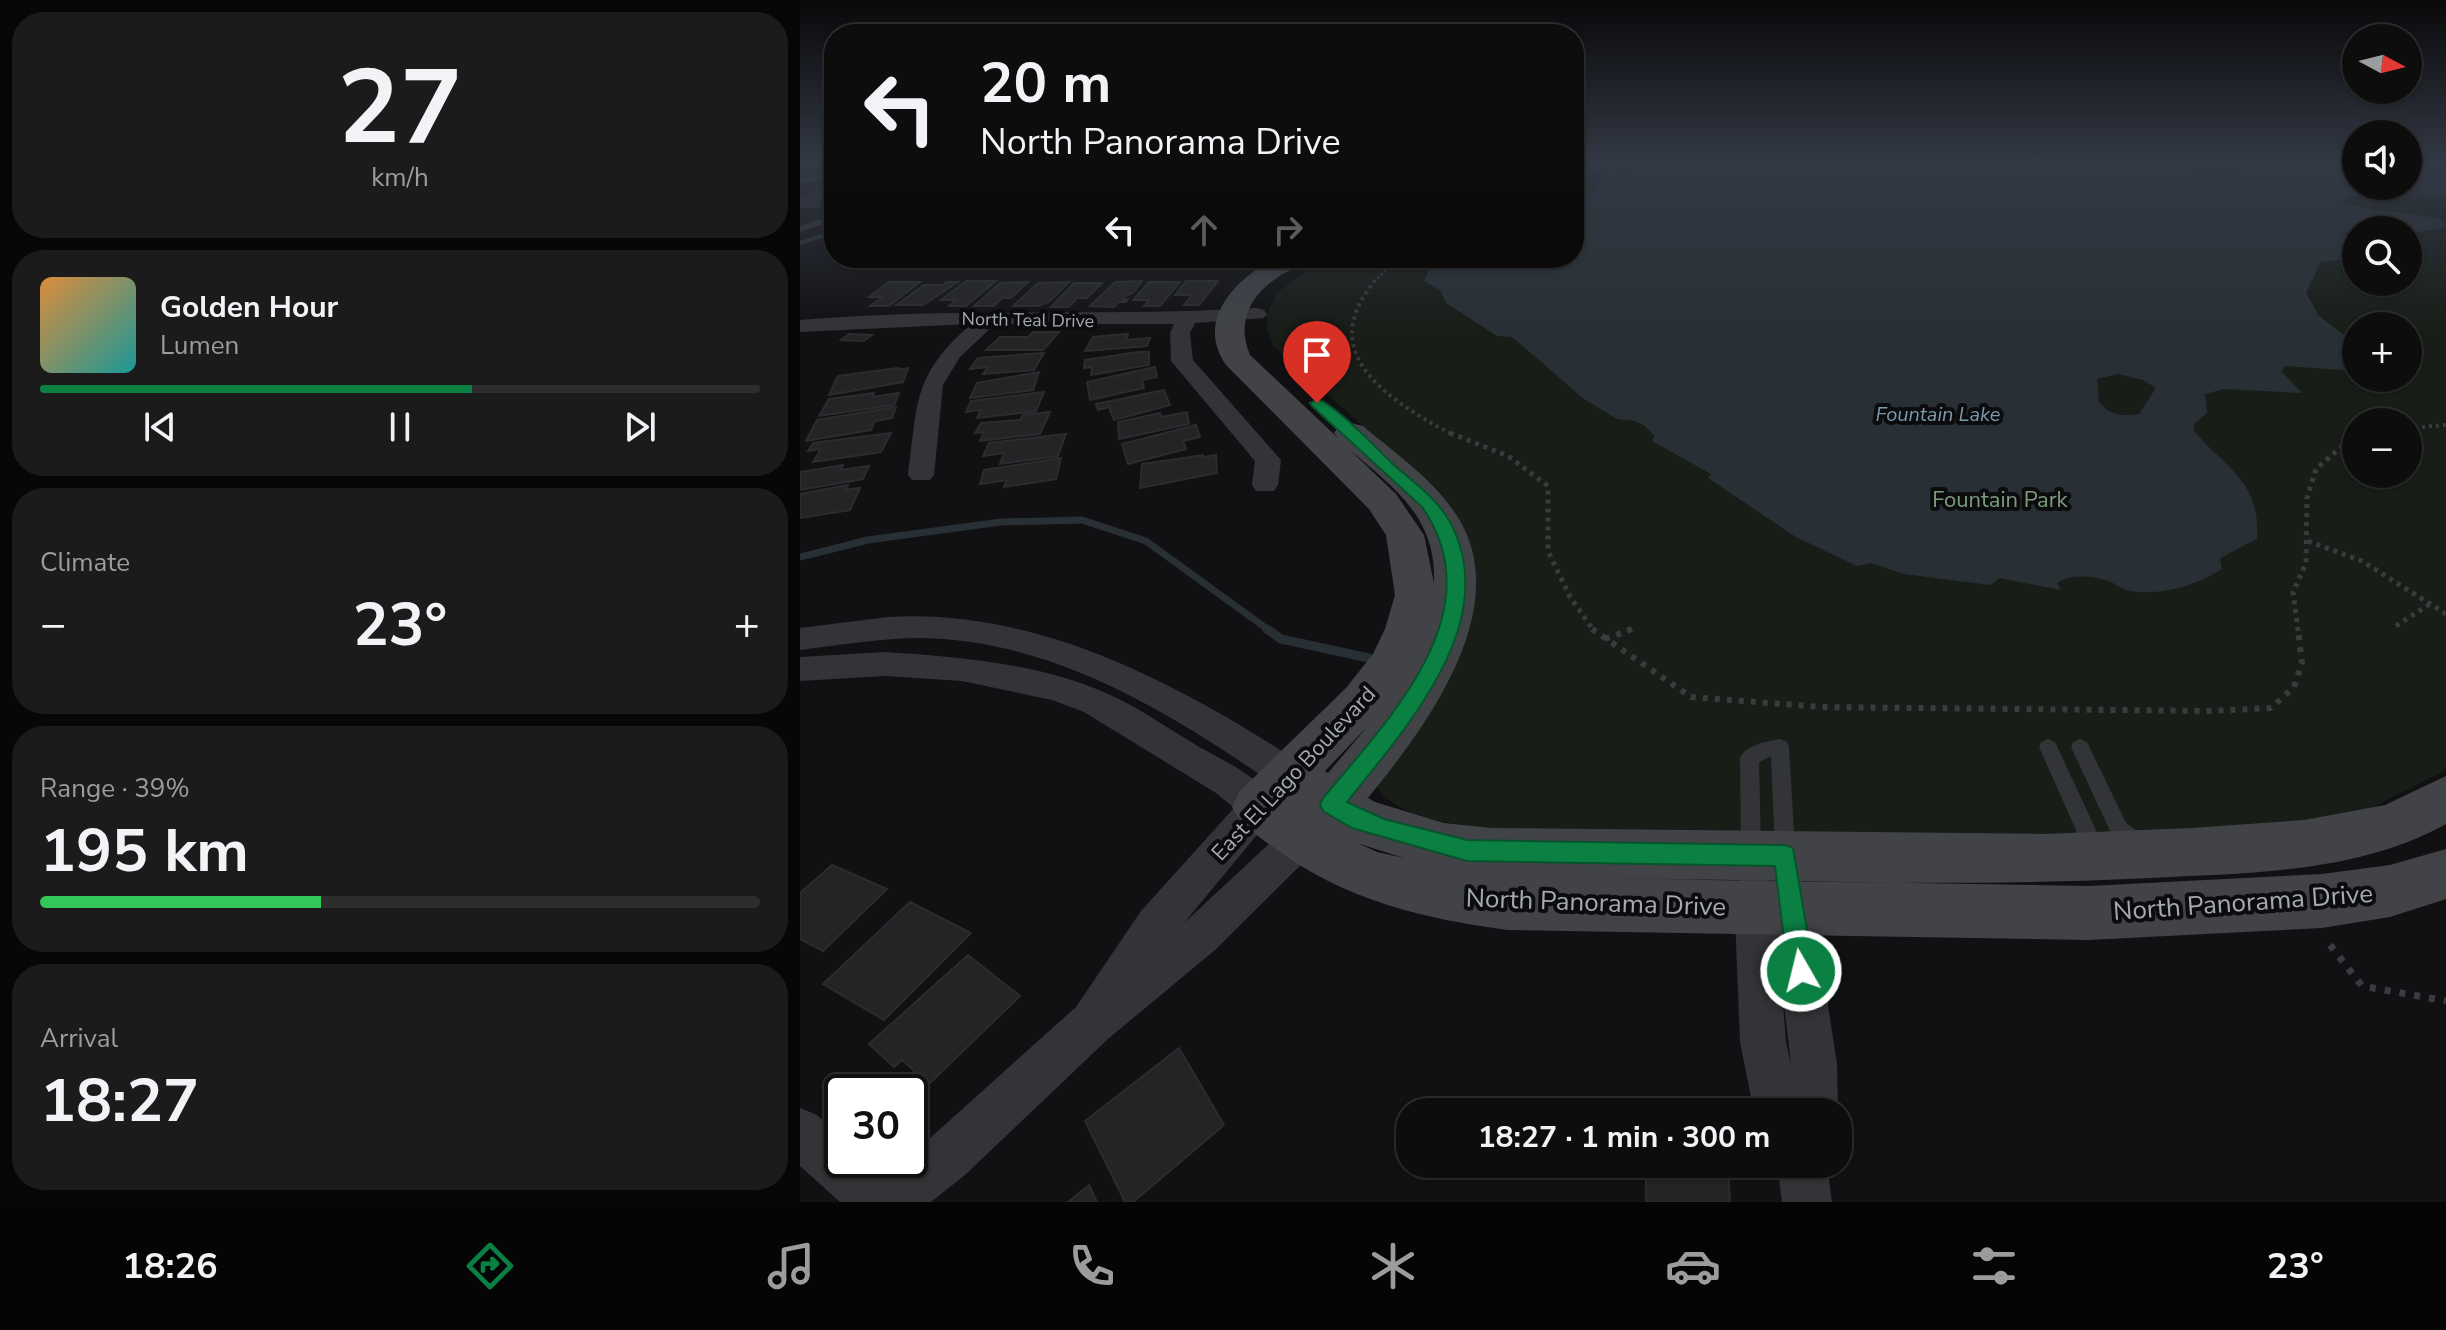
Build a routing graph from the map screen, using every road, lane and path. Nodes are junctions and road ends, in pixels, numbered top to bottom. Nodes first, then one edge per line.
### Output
1 (824, 223) edge
2 (800, 229) edge
3 (1297, 268) edge
4 (1387, 268) edge
5 (1244, 315) junction
6 (1187, 318) junction
7 (989, 319) junction
8 (800, 326) edge
9 (2446, 425) edge
10 (2422, 427) edge
11 (2342, 446) edge
12 (921, 475) dead end
13 (1265, 485) dead end
14 (2308, 541) junction
15 (2430, 604) junction
16 (2446, 614) edge
17 (2396, 626) dead end
18 (1634, 628) dead end
19 (800, 639) edge
20 (1604, 639) junction
21 (800, 669) edge
22 (2048, 747) dead end
23 (2080, 747) dead end
24 (2446, 798) edge
25 (1296, 806) junction
26 (2154, 853) junction
27 (2080, 857) junction
28 (2446, 874) edge
29 (1771, 882) junction
30 (2330, 945) dead end
31 (2446, 1001) edge
32 (1092, 1023) junction
33 (1775, 1098) edge
34 (1814, 1098) edge
35 (800, 1132) edge
36 (1804, 1178) edge
37 (883, 1202) edge
38 (890, 1202) edge
39 (1807, 1202) edge

1 - 2 lane
3 - 5 street
4 - 20 path
5 - 6 street, North Teal Drive
5 - 25 street, East El Lago Boulevard
6 - 7 street, North Teal Drive
6 - 13 street
7 - 8 street, North Teal Drive
7 - 12 street
9 - 10 path
11 - 14 path
14 - 15 path
14 - 20 path
15 - 16 path
15 - 17 path
18 - 20 path
19 - 25 street, North Panorama Drive
21 - 25 street, North Panorama Drive
22 - 27 lane
23 - 26 lane
24 - 26 street, North Panorama Drive
25 - 29 street, North Panorama Drive
25 - 32 street, East El Lago Boulevard
25 - 32 street, East El Lago Boulevard
26 - 27 street, North Panorama Drive
27 - 29 street, North Panorama Drive
28 - 29 street, North Panorama Drive
29 - 33 street
29 - 34 street
30 - 31 path
32 - 38 street, East El Lago Boulevard
35 - 37 street
36 - 39 street

